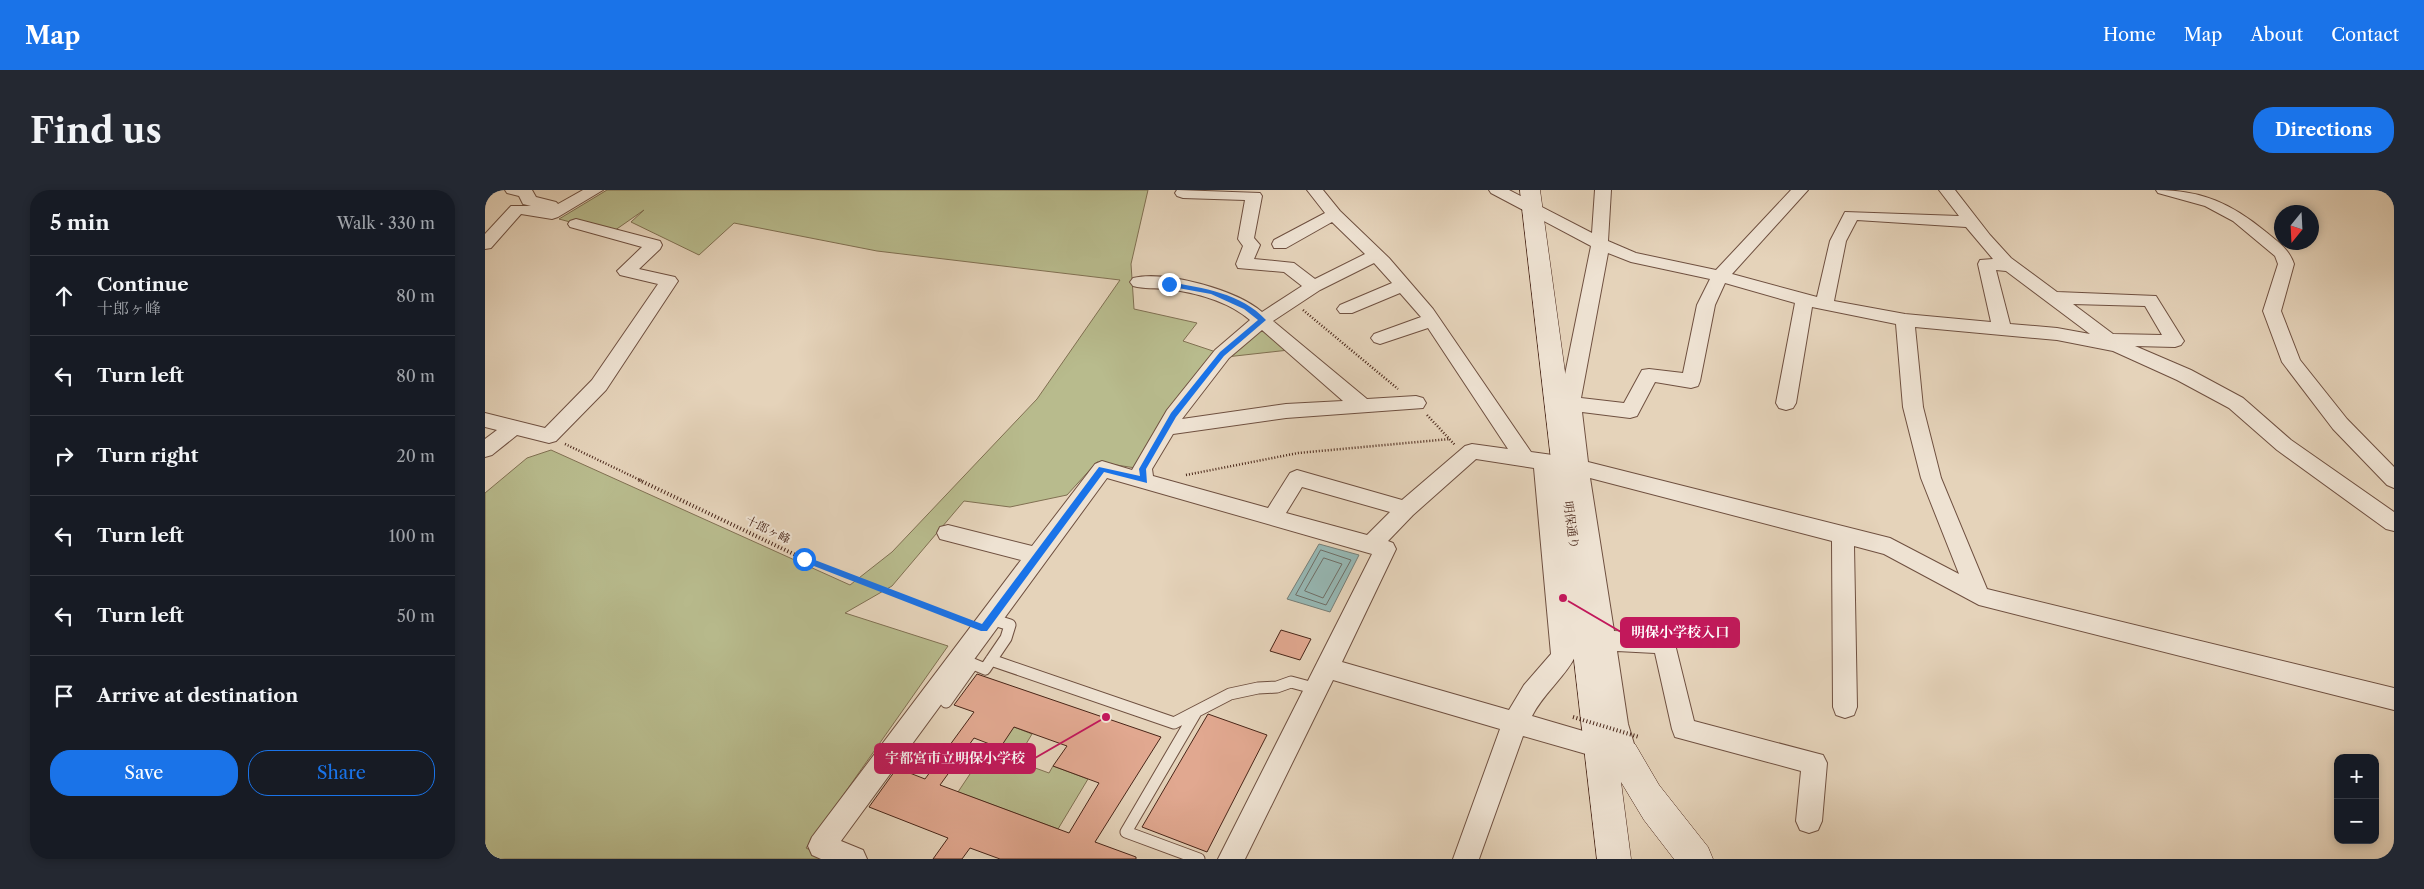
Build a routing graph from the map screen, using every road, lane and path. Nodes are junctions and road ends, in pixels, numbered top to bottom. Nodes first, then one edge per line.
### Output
1 (513, 190) edge
2 (595, 190) edge
3 (1315, 190) edge
4 (1497, 190) edge
5 (1603, 190) edge
6 (1800, 190) edge
7 (1947, 190) edge
8 (2164, 190) edge
9 (1183, 194) dead end
10 (1531, 199) edge
11 (523, 205) junction
12 (1334, 214) junction
13 (1971, 222) junction
14 (576, 224) dead end
15 (485, 244) edge
16 (1280, 244) dead end
17 (1601, 244) junction
18 (1376, 256) junction
19 (2012, 266) junction
20 (1720, 276) junction
21 (1139, 282) dead end
22 (1403, 285) junction
23 (1311, 288) junction
24 (2054, 298) junction
25 (1804, 300) junction
26 (1825, 304) junction
27 (1345, 309) dead end
28 (1262, 320) junction
29 (1432, 320) junction
30 (1905, 320) junction
31 (2002, 329) junction
32 (1380, 338) dead end
33 (2113, 343) junction
34 (1786, 403) dead end
35 (1416, 404) junction
36 (1572, 404) junction
37 (1362, 406) junction
38 (485, 420) edge
39 (514, 427) junction
40 (1166, 428) junction
41 (549, 436) junction
42 (1450, 439) junction
43 (485, 450) edge
44 (1465, 457) junction
45 (1553, 463) junction
46 (2394, 480) edge
47 (1147, 481) junction
48 (1405, 509) junction
49 (1273, 517) junction
50 (2394, 523) edge
51 (948, 532) dead end
52 (1843, 535) junction
53 (1371, 544) junction
54 (1038, 556) junction
55 (1979, 596) junction
56 (987, 624) junction
57 (1604, 640) junction
58 (991, 660) junction
59 (1322, 678) junction
60 (2394, 699) edge
61 (946, 702) dead end
62 (1845, 707) dead end
63 (1195, 714) junction
64 (1573, 717) dead end
65 (1515, 723) junction
66 (1621, 746) junction
67 (1809, 821) dead end
68 (854, 859) edge
69 (1199, 859) edge
70 (1231, 859) edge
71 (1466, 859) edge
72 (1614, 859) edge
73 (1697, 859) edge

1 - 11 street
2 - 11 street
3 - 12 street
4 - 10 street
5 - 17 street
6 - 20 street
7 - 13 street
8 - 46 street
9 - 23 street
10 - 17 street
10 - 45 street, 明保通り
11 - 15 street
12 - 16 street
12 - 18 street
13 - 19 street
13 - 26 street
14 - 41 street
17 - 20 street
17 - 36 street
18 - 22 street
18 - 23 street
19 - 24 street
19 - 31 street
20 - 25 street
20 - 36 street
21 - 28 street
22 - 27 street
22 - 29 street
23 - 28 street
23 - 35 path
24 - 33 street
24 - 33 street
25 - 26 street
25 - 34 street
26 - 30 street
28 - 37 street
28 - 40 street
29 - 32 street
29 - 45 street
30 - 31 street
30 - 55 street
31 - 33 street
33 - 50 street
35 - 37 street
35 - 42 path
36 - 45 street
37 - 40 street
38 - 39 street
39 - 41 street
39 - 43 street
40 - 47 street
41 - 56 path, 十郎ヶ峰
42 - 44 path
42 - 47 path
44 - 45 street
44 - 48 street
45 - 52 street
45 - 57 street
45 - 65 street
45 - 66 street, 明保通り
47 - 49 street
47 - 54 street
48 - 49 street
48 - 53 street
49 - 53 street
51 - 54 street
52 - 55 street
52 - 62 street
53 - 59 street
54 - 56 street
55 - 60 street
56 - 58 lane
56 - 68 street
57 - 66 street
57 - 67 street
58 - 61 lane
58 - 63 lane
59 - 63 lane
59 - 65 street
59 - 70 street
63 - 69 lane
64 - 66 path, bridge
65 - 66 street
65 - 71 street
66 - 72 street, 明保通り
66 - 73 street

